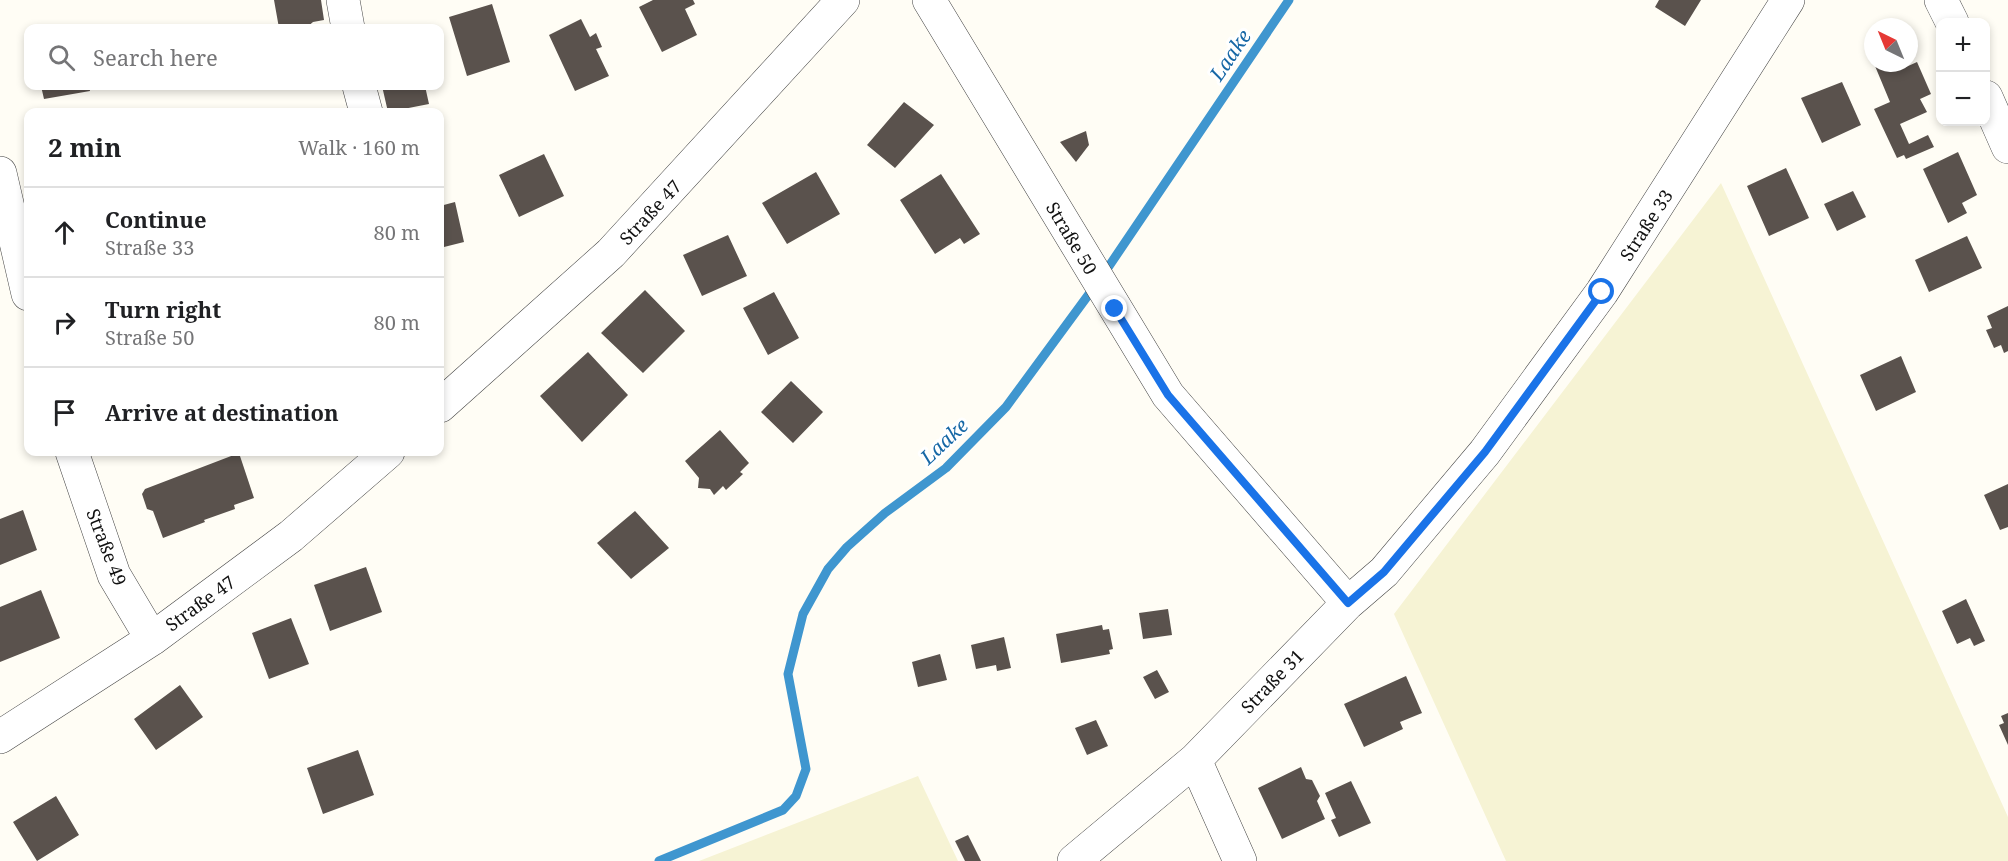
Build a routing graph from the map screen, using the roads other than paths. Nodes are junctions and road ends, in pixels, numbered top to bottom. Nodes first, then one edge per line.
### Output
1 (343, 0) edge
2 (843, 0) edge
3 (929, 0) edge
4 (1788, 0) edge
5 (1941, 0) edge
6 (1950, 18) edge
7 (347, 24) edge
8 (360, 90) edge
9 (1990, 106) edge
10 (365, 108) edge
11 (2008, 147) edge
12 (0, 173) edge
13 (24, 277) edge
14 (444, 396) edge
15 (73, 456) edge
16 (383, 456) edge
17 (1348, 603) junction
18 (152, 639) junction
19 (0, 737) edge
20 (1196, 760) junction
21 (1074, 861) edge
22 (1240, 861) edge

1 - 7 street
2 - 14 street, Straße 47
3 - 17 street, Straße 50
4 - 17 street, Straße 33
5 - 6 street
8 - 10 street
9 - 11 street
12 - 13 street
15 - 18 street, Straße 49
16 - 18 street, Straße 47
17 - 20 street, Straße 31
18 - 19 street, Straße 47
20 - 21 street, Straße 31
20 - 22 street

